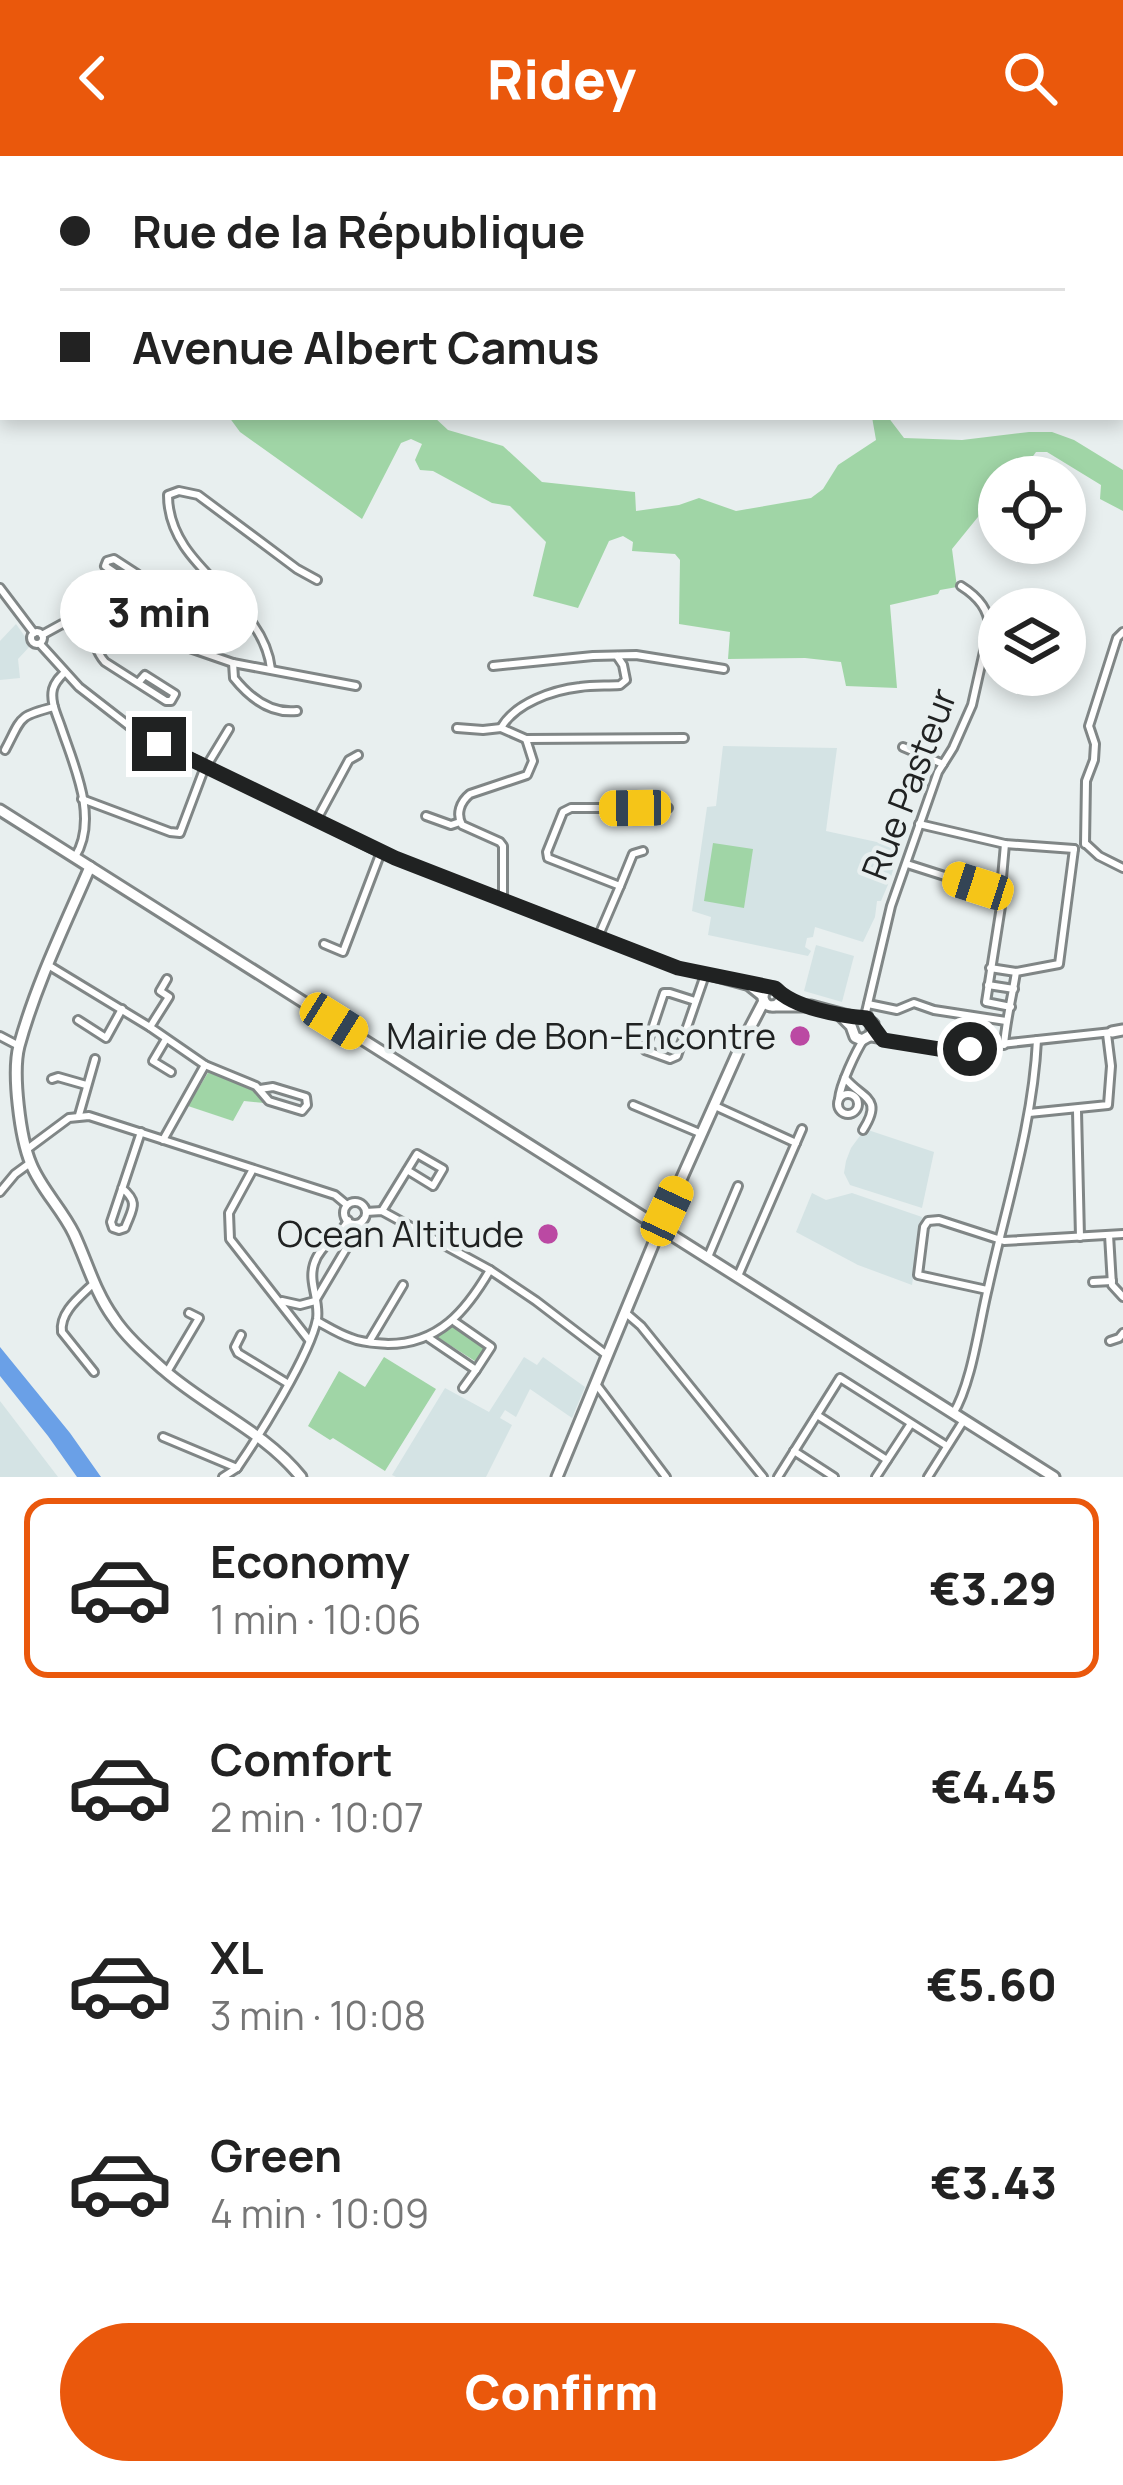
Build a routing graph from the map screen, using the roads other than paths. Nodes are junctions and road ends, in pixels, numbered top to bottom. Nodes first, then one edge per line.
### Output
1 (317, 580) dead end
2 (961, 586) dead end
3 (136, 587) junction
4 (0, 588) edge
5 (94, 627) junction
6 (1123, 632) edge
7 (39, 637) junction
8 (158, 637) junction
9 (617, 656) junction
10 (233, 663) junction
11 (494, 666) dead end
12 (271, 669) junction
13 (724, 669) dead end
14 (64, 673) junction
15 (138, 683) junction
16 (356, 686) dead end
17 (54, 707) junction
18 (297, 711) dead end
19 (457, 728) dead end
20 (502, 728) junction
21 (229, 729) dead end
22 (684, 738) dead end
23 (526, 739) junction
24 (903, 747) dead end
25 (5, 750) dead end
26 (358, 755) dead end
27 (943, 764) junction
28 (207, 766) junction
29 (82, 799) junction
30 (668, 808) dead end
31 (0, 810) edge
32 (426, 816) dead end
33 (316, 821) junction
34 (460, 822) junction
35 (919, 824) junction
36 (1005, 844) junction
37 (1084, 844) junction
38 (1074, 849) junction
39 (643, 851) dead end
40 (381, 852) junction
41 (75, 857) junction
42 (907, 864) junction
43 (90, 867) junction
44 (1123, 868) edge
45 (620, 886) junction
46 (1002, 897) junction
47 (503, 899) junction
48 (599, 935) junction
49 (324, 944) dead end
50 (48, 964) junction
51 (991, 968) junction
52 (1016, 972) junction
53 (705, 975) junction
54 (167, 979) dead end
55 (988, 985) junction
56 (1014, 989) junction
57 (768, 1000) junction
58 (695, 1001) junction
59 (1011, 1006) junction
60 (803, 1007) junction
61 (122, 1009) junction
62 (78, 1020) dead end
63 (1006, 1021) junction
64 (863, 1024) junction
65 (150, 1027) junction
66 (1114, 1032) edge
67 (0, 1036) edge
68 (166, 1039) junction
69 (1037, 1040) junction
70 (1004, 1045) junction
71 (19, 1046) junction
72 (95, 1059) dead end
73 (205, 1065) junction
74 (171, 1072) dead end
75 (52, 1079) dead end
76 (848, 1079) junction
77 (86, 1085) junction
78 (260, 1089) junction
79 (853, 1096) junction
80 (839, 1099) junction
81 (633, 1105) dead end
82 (715, 1106) junction
83 (1077, 1111) junction
84 (1029, 1113) junction
85 (79, 1115) junction
86 (802, 1129) dead end
87 (862, 1130) dead end
88 (140, 1132) junction
89 (702, 1134) junction
90 (163, 1140) junction
91 (796, 1143) junction
92 (26, 1150) junction
93 (31, 1163) junction
94 (253, 1169) junction
95 (407, 1170) junction
96 (738, 1186) dead end
97 (122, 1188) junction
98 (0, 1192) edge
99 (347, 1205) junction
100 (382, 1211) junction
101 (364, 1216) junction
102 (348, 1220) junction
103 (661, 1227) junction
104 (1123, 1234) edge
105 (1109, 1235) junction
106 (1080, 1237) junction
107 (999, 1240) junction
108 (708, 1257) junction
109 (490, 1270) junction
110 (738, 1276) junction
111 (1112, 1281) junction
112 (1093, 1282) dead end
113 (94, 1283) junction
114 (403, 1285) dead end
115 (987, 1290) junction
116 (1123, 1297) edge
117 (279, 1300) junction
118 (315, 1301) junction
119 (189, 1313) dead end
120 (626, 1313) junction
121 (317, 1321) junction
122 (454, 1321) junction
123 (1123, 1333) edge
124 (241, 1335) dead end
125 (429, 1338) junction
126 (308, 1340) junction
127 (1110, 1341) dead end
128 (369, 1342) junction
129 (608, 1356) junction
130 (476, 1370) junction
131 (94, 1372) dead end
132 (167, 1372) junction
133 (287, 1383) junction
134 (596, 1384) junction
135 (463, 1388) dead end
136 (817, 1415) junction
137 (958, 1417) junction
138 (911, 1423) junction
139 (257, 1436) junction
140 (163, 1438) dead end
141 (947, 1446) junction
142 (794, 1451) junction
143 (887, 1460) junction
144 (237, 1468) junction
145 (223, 1477) edge
146 (301, 1477) edge
147 (557, 1477) edge
148 (666, 1477) edge
149 (763, 1477) edge
150 (778, 1477) edge
151 (834, 1477) edge
152 (876, 1477) edge
153 (928, 1477) edge
154 (1053, 1477) edge

1 - 12 street
2 - 27 street, Rue Pasteur
3 - 3 street
3 - 8 street
4 - 7 street
5 - 7 street
5 - 8 street
5 - 15 street
6 - 37 street
7 - 14 street
8 - 10 street
9 - 11 street
9 - 13 street
9 - 20 street
10 - 12 street
10 - 18 street
12 - 16 street
14 - 17 street
14 - 28 street
15 - 15 street
17 - 25 street
17 - 29 street
19 - 20 street
20 - 23 street
21 - 28 street
22 - 23 street
23 - 34 street
24 - 27 street
26 - 33 street
27 - 35 street, Rue Pasteur
28 - 29 street
28 - 33 street
29 - 41 street
30 - 45 street
31 - 41 street
32 - 34 street
33 - 40 street
34 - 47 street
35 - 36 street
35 - 42 street, Rue Pasteur
36 - 38 street
36 - 46 street
37 - 38 street
37 - 44 street
38 - 52 street
39 - 45 street
40 - 47 street
40 - 49 street
41 - 43 street
42 - 46 street
42 - 64 street, Rue Pasteur
43 - 50 street
43 - 103 street
45 - 48 street
46 - 51 street
47 - 48 street
48 - 53 street
50 - 61 street
50 - 71 street
51 - 52 street
51 - 55 street
52 - 56 street
53 - 57 street
53 - 58 street
54 - 65 street
55 - 56 street
55 - 59 street
56 - 59 street
57 - 60 street
57 - 60 street
57 - 82 street
58 - 58 street
59 - 63 street
60 - 64 street
61 - 62 street
61 - 65 street
63 - 64 street
63 - 70 street
64 - 70 street
64 - 76 street
65 - 68 street
66 - 69 street
66 - 83 street
67 - 71 street
68 - 73 street
68 - 74 street
69 - 70 street
69 - 84 street
71 - 92 street
72 - 77 street
73 - 78 street
73 - 90 street
75 - 77 street
76 - 79 street
76 - 80 street
76 - 87 street
77 - 85 street
78 - 78 street
79 - 80 street
79 - 80 street
81 - 89 street
82 - 89 street
82 - 91 street
83 - 84 street
83 - 106 street
84 - 107 street
85 - 88 street
85 - 92 street
86 - 91 street
88 - 90 street
88 - 97 street
89 - 103 street
90 - 94 street
91 - 110 street
92 - 93 street
93 - 98 street
93 - 113 street
94 - 99 street
94 - 117 street
95 - 95 street
95 - 100 street
96 - 108 street
97 - 97 street
99 - 101 street
99 - 102 street
100 - 101 street
100 - 109 street
101 - 102 street
101 - 118 street
102 - 118 street
103 - 108 street
103 - 120 street
104 - 105 street
105 - 106 street
105 - 111 street
106 - 107 street
107 - 115 street
107 - 115 street
108 - 110 street
109 - 122 street
109 - 129 street
110 - 137 street
111 - 112 street
111 - 116 street
113 - 131 street
113 - 132 street
114 - 128 street
115 - 137 street
117 - 118 street
117 - 126 street
118 - 121 street
119 - 132 street
120 - 129 street
120 - 149 street
121 - 126 street
121 - 128 street
122 - 125 street
122 - 130 street
123 - 127 street
124 - 133 street
125 - 128 street
125 - 130 street
126 - 133 street
129 - 134 street
130 - 135 street
132 - 139 street
133 - 139 street
134 - 147 street
134 - 148 street
136 - 138 street
136 - 142 street
136 - 143 street
137 - 141 street
137 - 154 street
138 - 141 street
138 - 143 street
139 - 144 street
139 - 146 street
140 - 144 street
141 - 153 street
142 - 150 street
142 - 151 street
143 - 152 street
144 - 145 street

